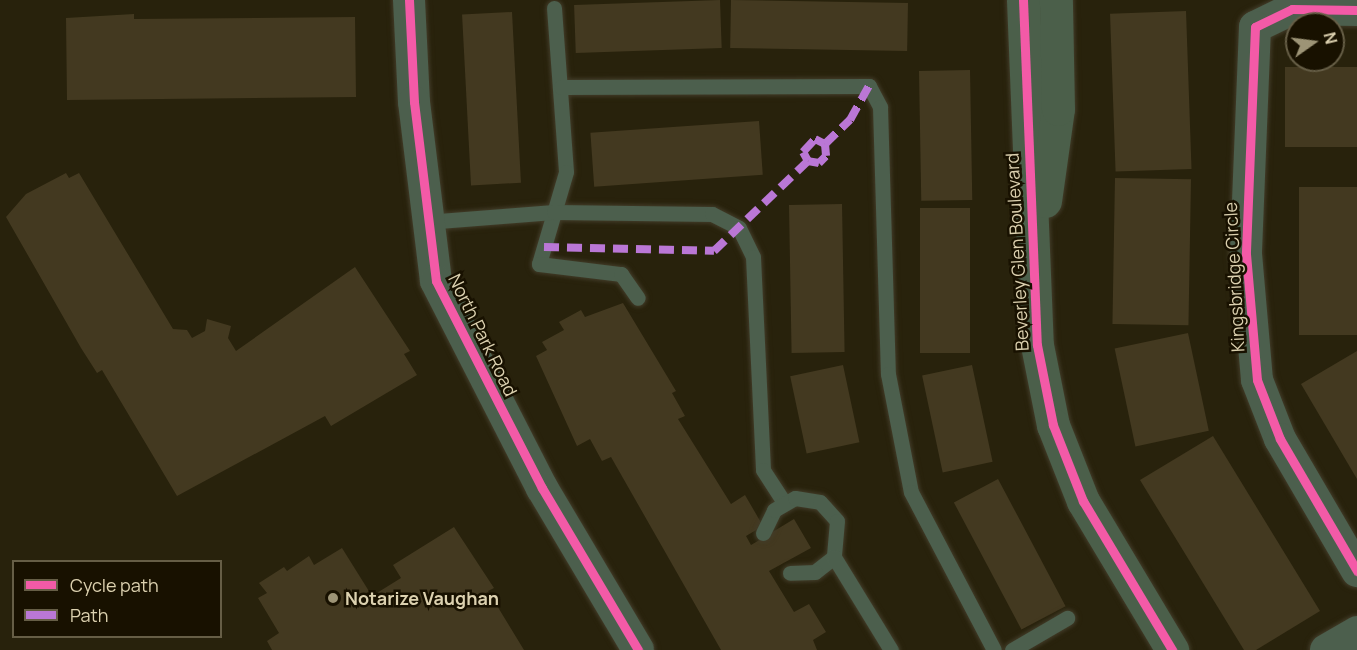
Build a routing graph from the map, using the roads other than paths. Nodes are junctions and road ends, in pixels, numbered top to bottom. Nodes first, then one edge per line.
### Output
1 (409, 0) edge
2 (1023, 0) edge
3 (1056, 0) edge
4 (554, 8) dead end
5 (1357, 10) edge
6 (561, 87) junction
7 (554, 212) junction
8 (426, 222) junction
9 (1036, 262) junction
10 (638, 298) dead end
11 (784, 502) junction
12 (763, 533) dead end
13 (834, 557) junction
14 (1357, 571) edge
15 (790, 573) dead end
16 (1066, 618) dead end
17 (1357, 632) edge
18 (638, 650) edge
19 (891, 650) edge
20 (994, 650) edge
21 (1012, 650) edge
22 (1172, 650) edge
23 (1326, 650) edge

1 - 8 street, North Park Road
2 - 9 street, Beverley Glen Boulevard
3 - 9 street, Beverley Glen Boulevard
4 - 6 lane
5 - 14 street, Kingsbridge Circle
6 - 7 lane
6 - 20 lane
7 - 8 lane
7 - 10 lane
7 - 11 lane
8 - 18 street, North Park Road
9 - 22 street, Beverley Glen Boulevard
11 - 12 lane
11 - 13 lane
13 - 15 lane
13 - 19 lane
16 - 21 lane
17 - 23 street

